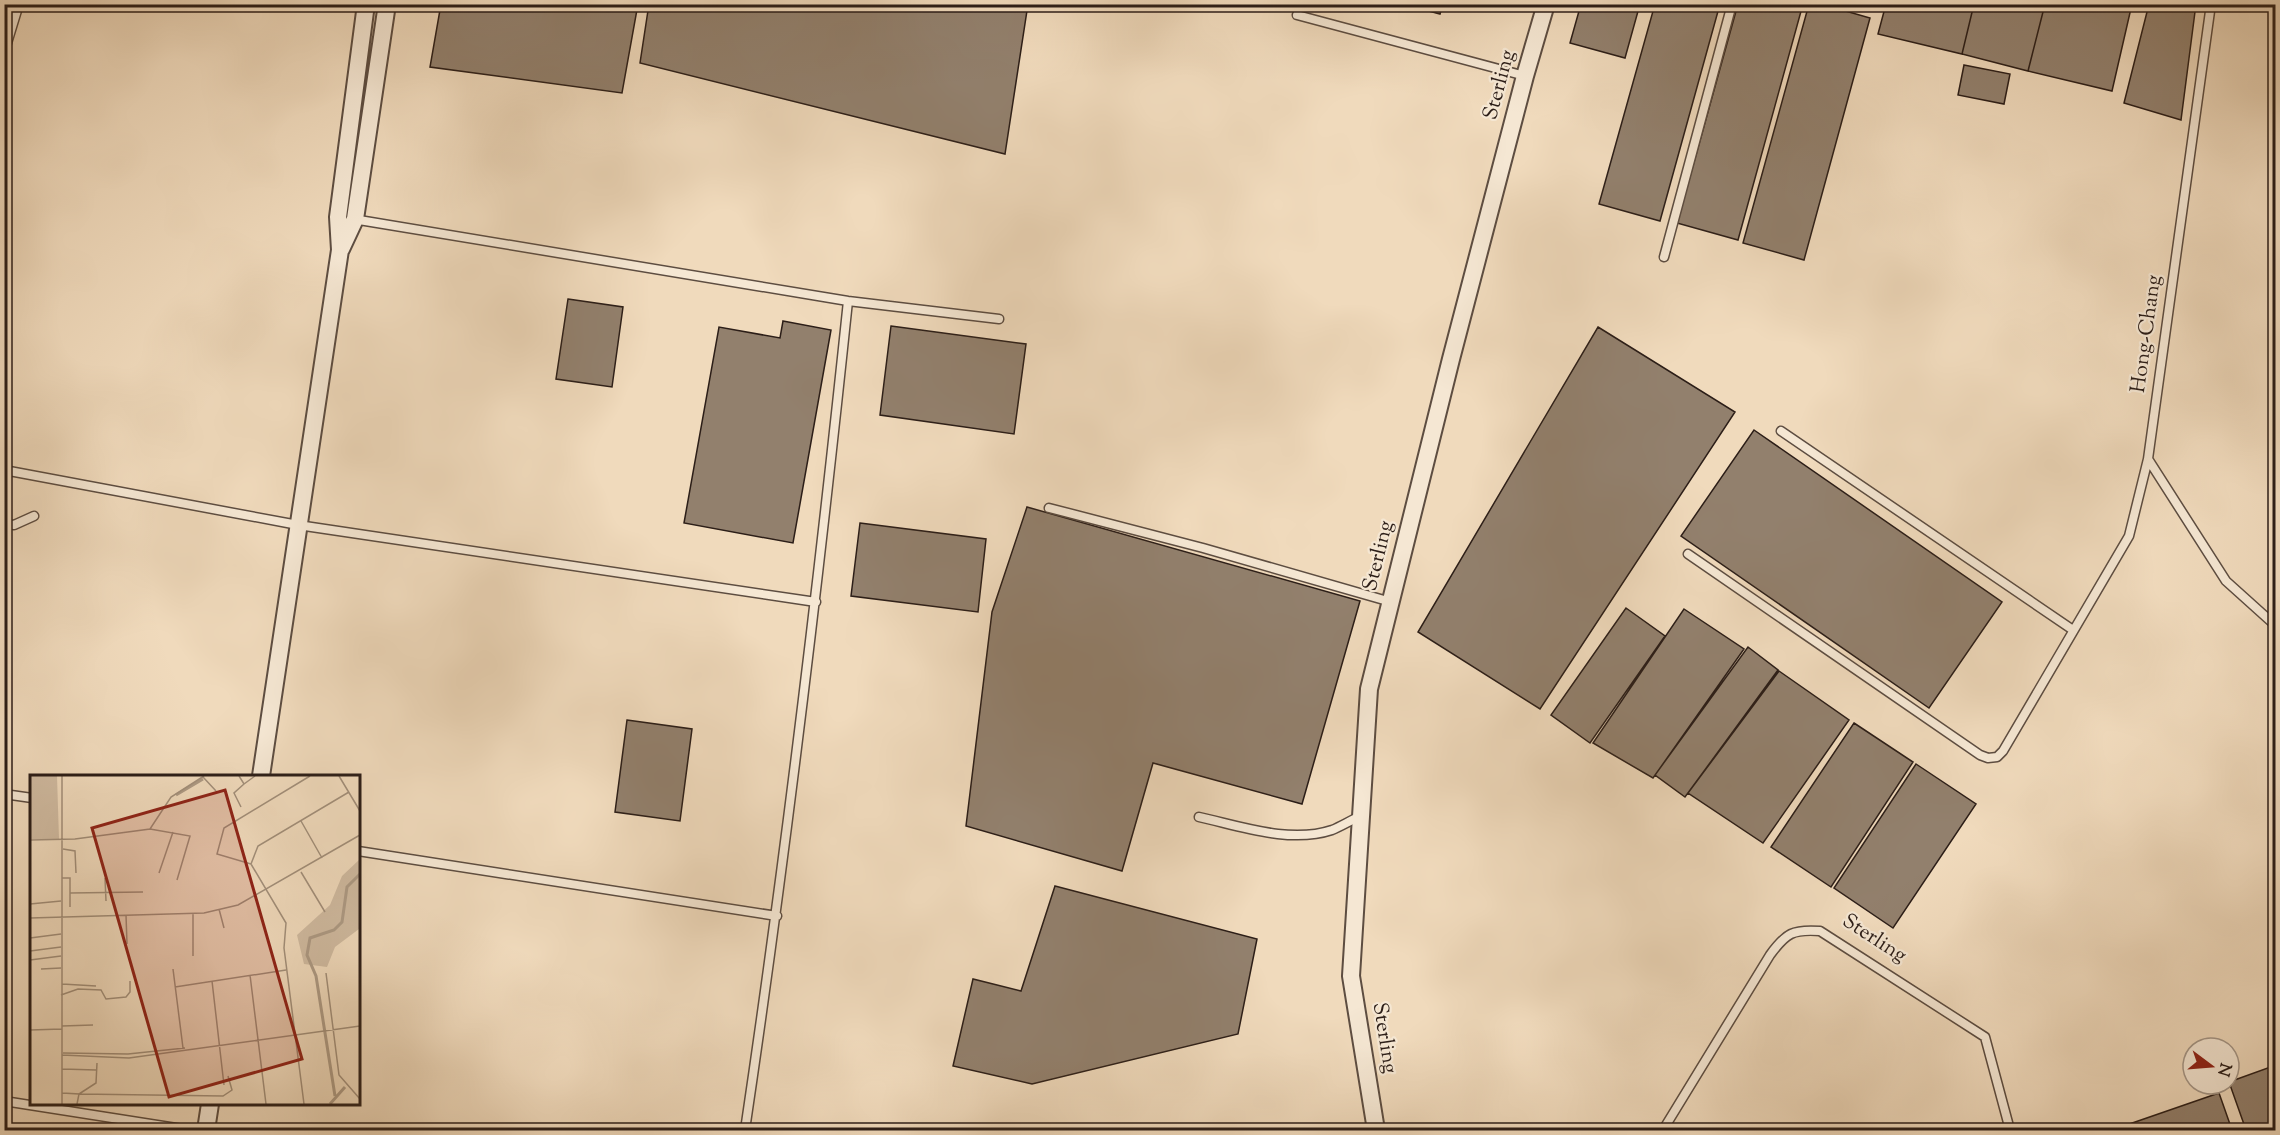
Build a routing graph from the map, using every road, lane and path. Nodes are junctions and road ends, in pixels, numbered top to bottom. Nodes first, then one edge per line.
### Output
1 (19, 4) edge
2 (366, 4) edge
3 (387, 4) edge
4 (1546, 4) edge
5 (1732, 4) edge
6 (2211, 4) edge
7 (1297, 15) dead end
8 (362, 30) junction
9 (383, 32) junction
10 (4, 53) edge
11 (1526, 76) junction
12 (346, 218) junction
13 (1664, 257) dead end
14 (848, 301) junction
15 (999, 319) dead end
16 (1781, 430) dead end
17 (2148, 459) junction
18 (4, 470) edge
19 (1049, 508) dead end
20 (34, 516) dead end
21 (4, 524) edge
22 (298, 525) junction
23 (1688, 554) dead end
24 (816, 602) junction
25 (1391, 602) junction
26 (2276, 626) edge
27 (2073, 630) junction
28 (261, 775) edge
29 (4, 794) edge
30 (30, 798) edge
31 (1361, 815) junction
32 (1199, 817) dead end
33 (360, 851) edge
34 (777, 916) junction
35 (4, 1101) edge
36 (210, 1105) edge
37 (189, 1131) edge
38 (206, 1131) edge
39 (745, 1131) edge
40 (1376, 1131) edge
41 (1663, 1131) edge
42 (2010, 1131) edge

1 - 10 lane
2 - 8 street
3 - 9 street
4 - 11 street, Sterling
5 - 13 lane
6 - 17 lane, Hong-Chang
7 - 11 lane
8 - 9 street
8 - 12 street
9 - 12 street
11 - 25 street, Sterling
12 - 14 lane
12 - 22 street
14 - 15 lane
14 - 24 lane
16 - 27 lane
17 - 26 lane
17 - 27 lane, Hong-Chang
18 - 22 lane
19 - 25 lane
20 - 21 lane
22 - 24 lane
22 - 28 street
23 - 27 lane, Hong-Chang
24 - 34 lane
25 - 31 street, Sterling
29 - 30 lane
31 - 32 lane
31 - 40 street, Sterling
33 - 34 lane
34 - 39 lane
35 - 37 lane
36 - 38 street
41 - 42 lane, Sterling

